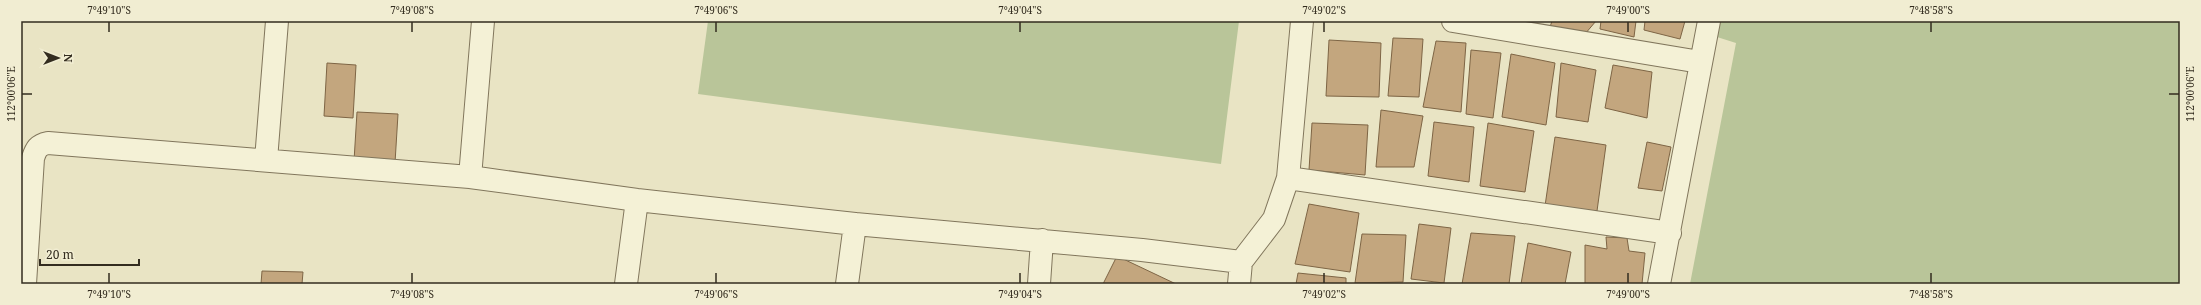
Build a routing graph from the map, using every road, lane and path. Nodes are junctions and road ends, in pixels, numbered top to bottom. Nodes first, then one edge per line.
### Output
1 (277, 21) edge
2 (483, 21) edge
3 (1302, 21) edge
4 (1454, 21) edge
5 (1709, 21) edge
6 (1700, 62) junction
7 (266, 160) junction
8 (470, 177) junction
9 (1288, 178) junction
10 (637, 200) junction
11 (855, 224) junction
12 (1670, 233) junction
13 (1042, 240) junction
14 (1241, 262) junction
15 (25, 284) edge
16 (626, 284) edge
17 (848, 284) edge
18 (1039, 284) edge
19 (1239, 284) edge
20 (1659, 284) edge

1 - 7 street
2 - 8 street
3 - 9 street
4 - 6 street
5 - 6 street
6 - 12 street
7 - 8 street
7 - 15 street
8 - 10 street
9 - 12 street
9 - 14 street
10 - 11 street
10 - 16 street
11 - 13 street
11 - 17 street
12 - 20 street
13 - 14 street
13 - 18 street
14 - 19 street

